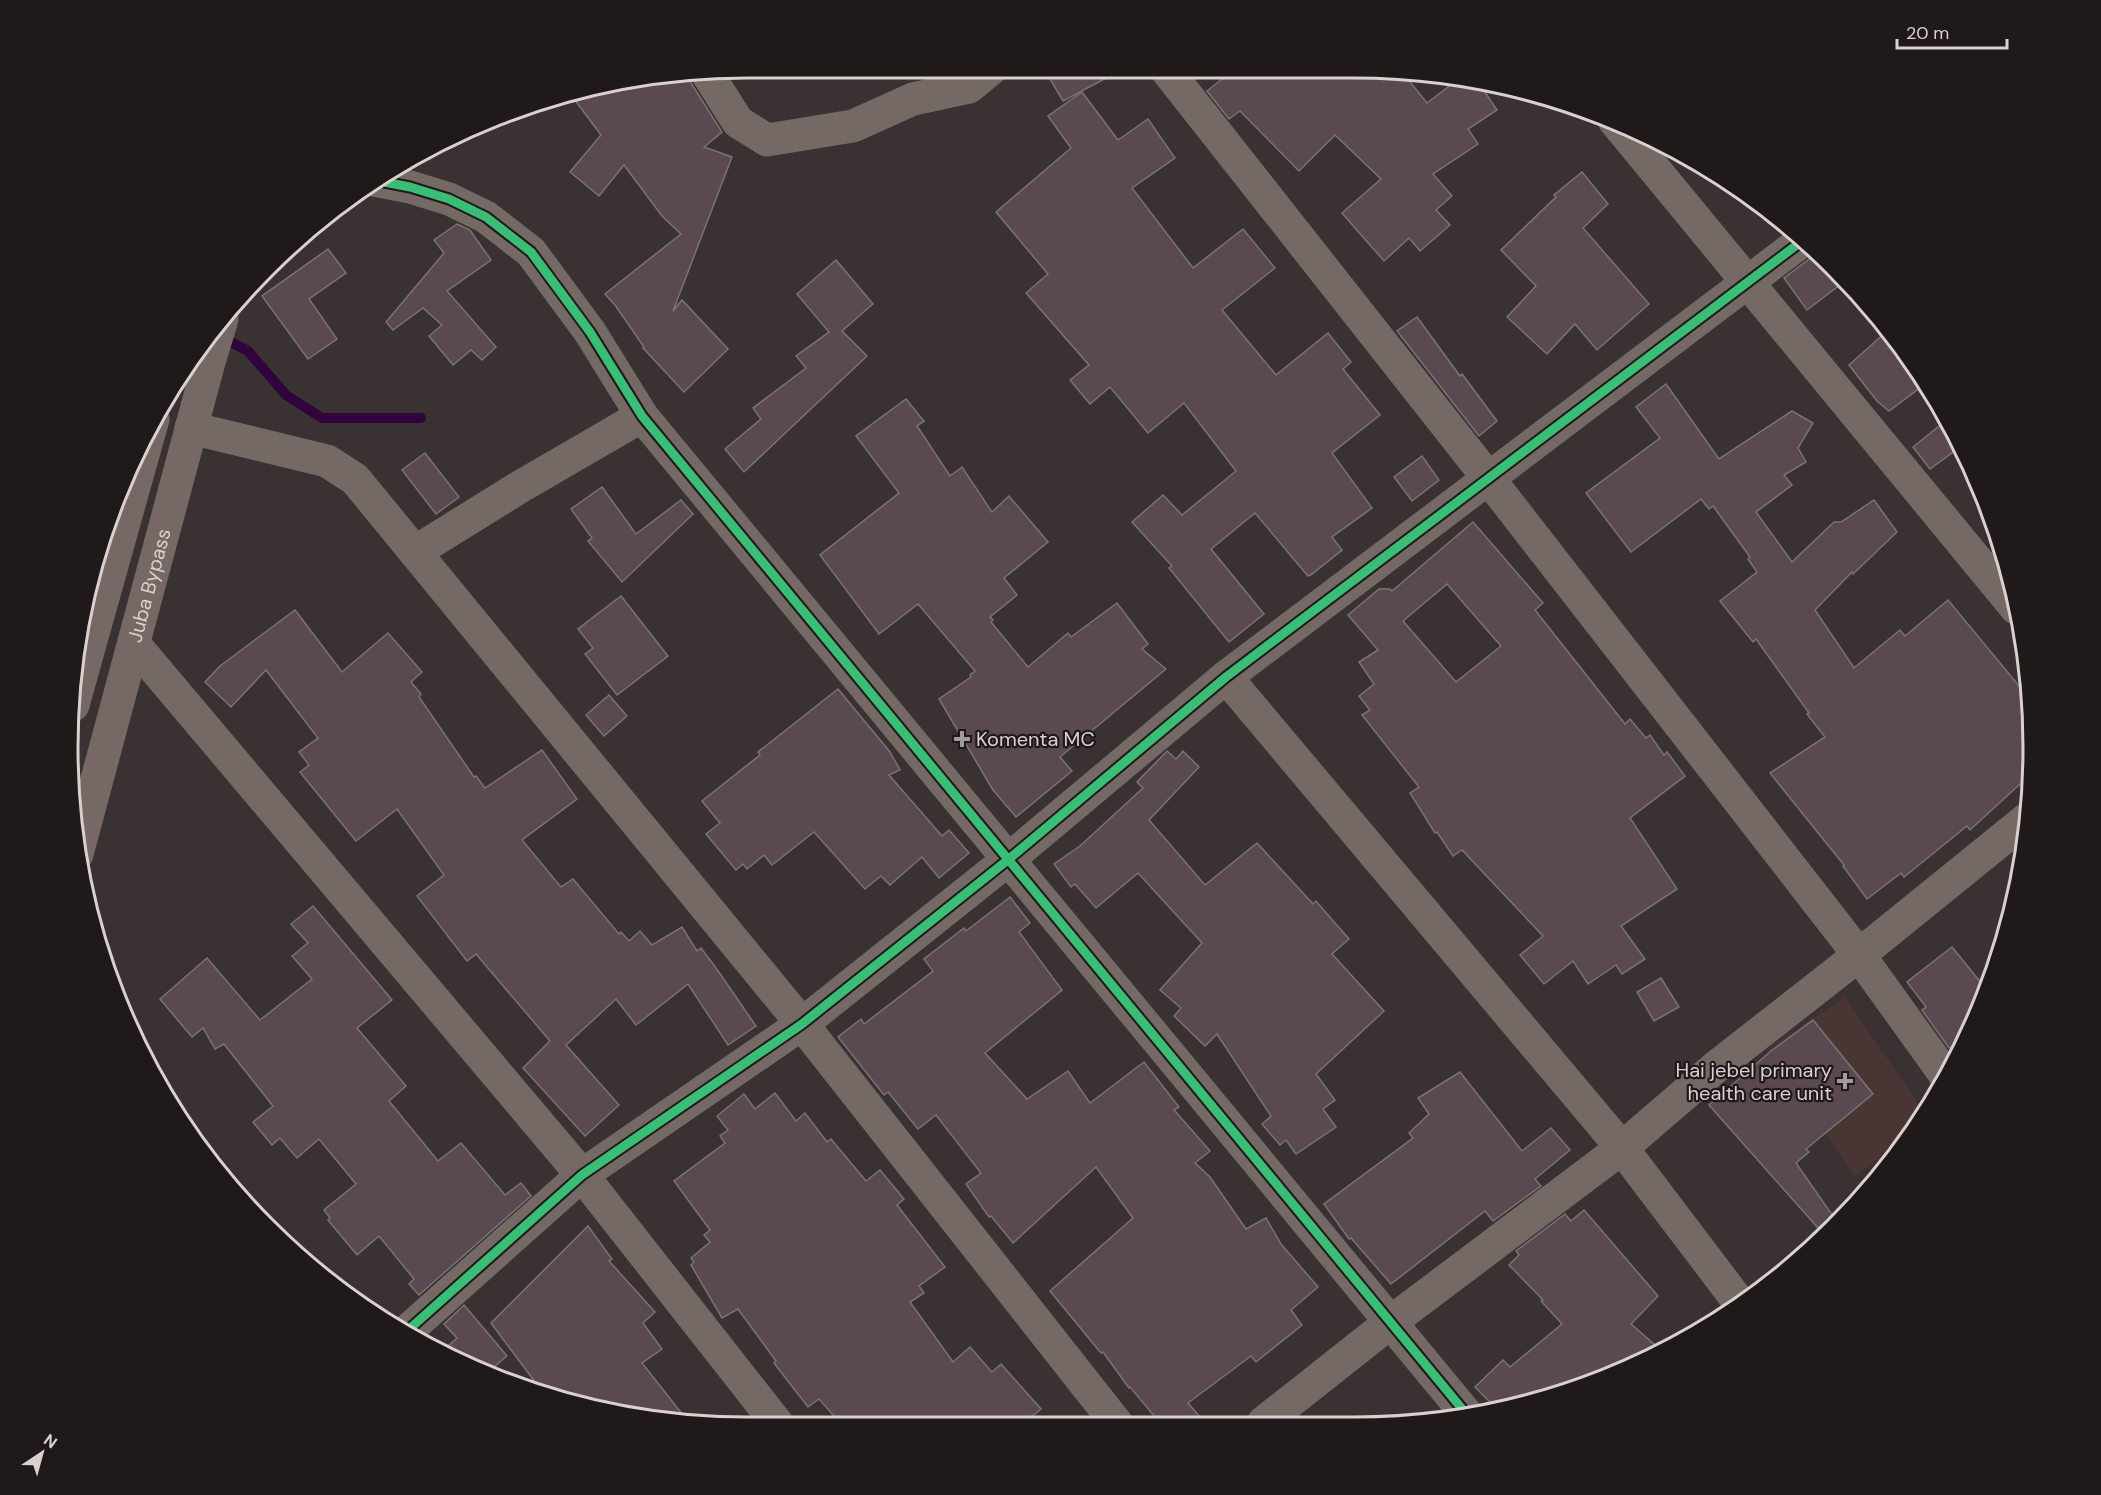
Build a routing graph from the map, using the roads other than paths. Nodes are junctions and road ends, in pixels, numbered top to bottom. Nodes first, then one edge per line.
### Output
1 (980, 78) edge
2 (1173, 78) edge
3 (711, 79) edge
4 (1628, 137) edge
5 (389, 183) edge
6 (1796, 245) edge
7 (1749, 282) junction
8 (216, 340) edge
9 (642, 416) junction
10 (191, 428) junction
11 (1489, 479) junction
12 (131, 486) edge
13 (416, 552) junction
14 (106, 564) edge
15 (2005, 594) edge
16 (134, 644) junction
17 (85, 653) edge
18 (1226, 677) junction
19 (2018, 826) edge
20 (83, 830) edge
21 (1009, 860) junction
22 (1859, 955) junction
23 (802, 1023) junction
24 (1941, 1068) edge
25 (1622, 1148) junction
26 (582, 1175) junction
27 (1735, 1297) edge
28 (1392, 1322) junction
29 (412, 1326) edge
30 (1461, 1408) edge
31 (771, 1417) edge
32 (1112, 1417) edge
33 (1271, 1417) edge

1 - 3 street
2 - 11 street
4 - 7 street
5 - 9 street
6 - 7 street
7 - 11 street
7 - 15 street
8 - 10 main road, Juba Bypass
9 - 13 street
9 - 21 street
10 - 13 street
10 - 16 main road, Juba Bypass
11 - 18 street
11 - 22 street
12 - 14 main road, Juba Bypass
13 - 23 street
14 - 17 main road, Juba Bypass
16 - 20 main road, Juba Bypass
16 - 26 street
18 - 21 street
18 - 25 street
19 - 22 street
21 - 23 street
21 - 28 street
22 - 24 street
22 - 25 street
23 - 26 street
23 - 32 street
25 - 27 street
25 - 28 street
26 - 29 street
26 - 31 street
28 - 30 street
28 - 33 street

